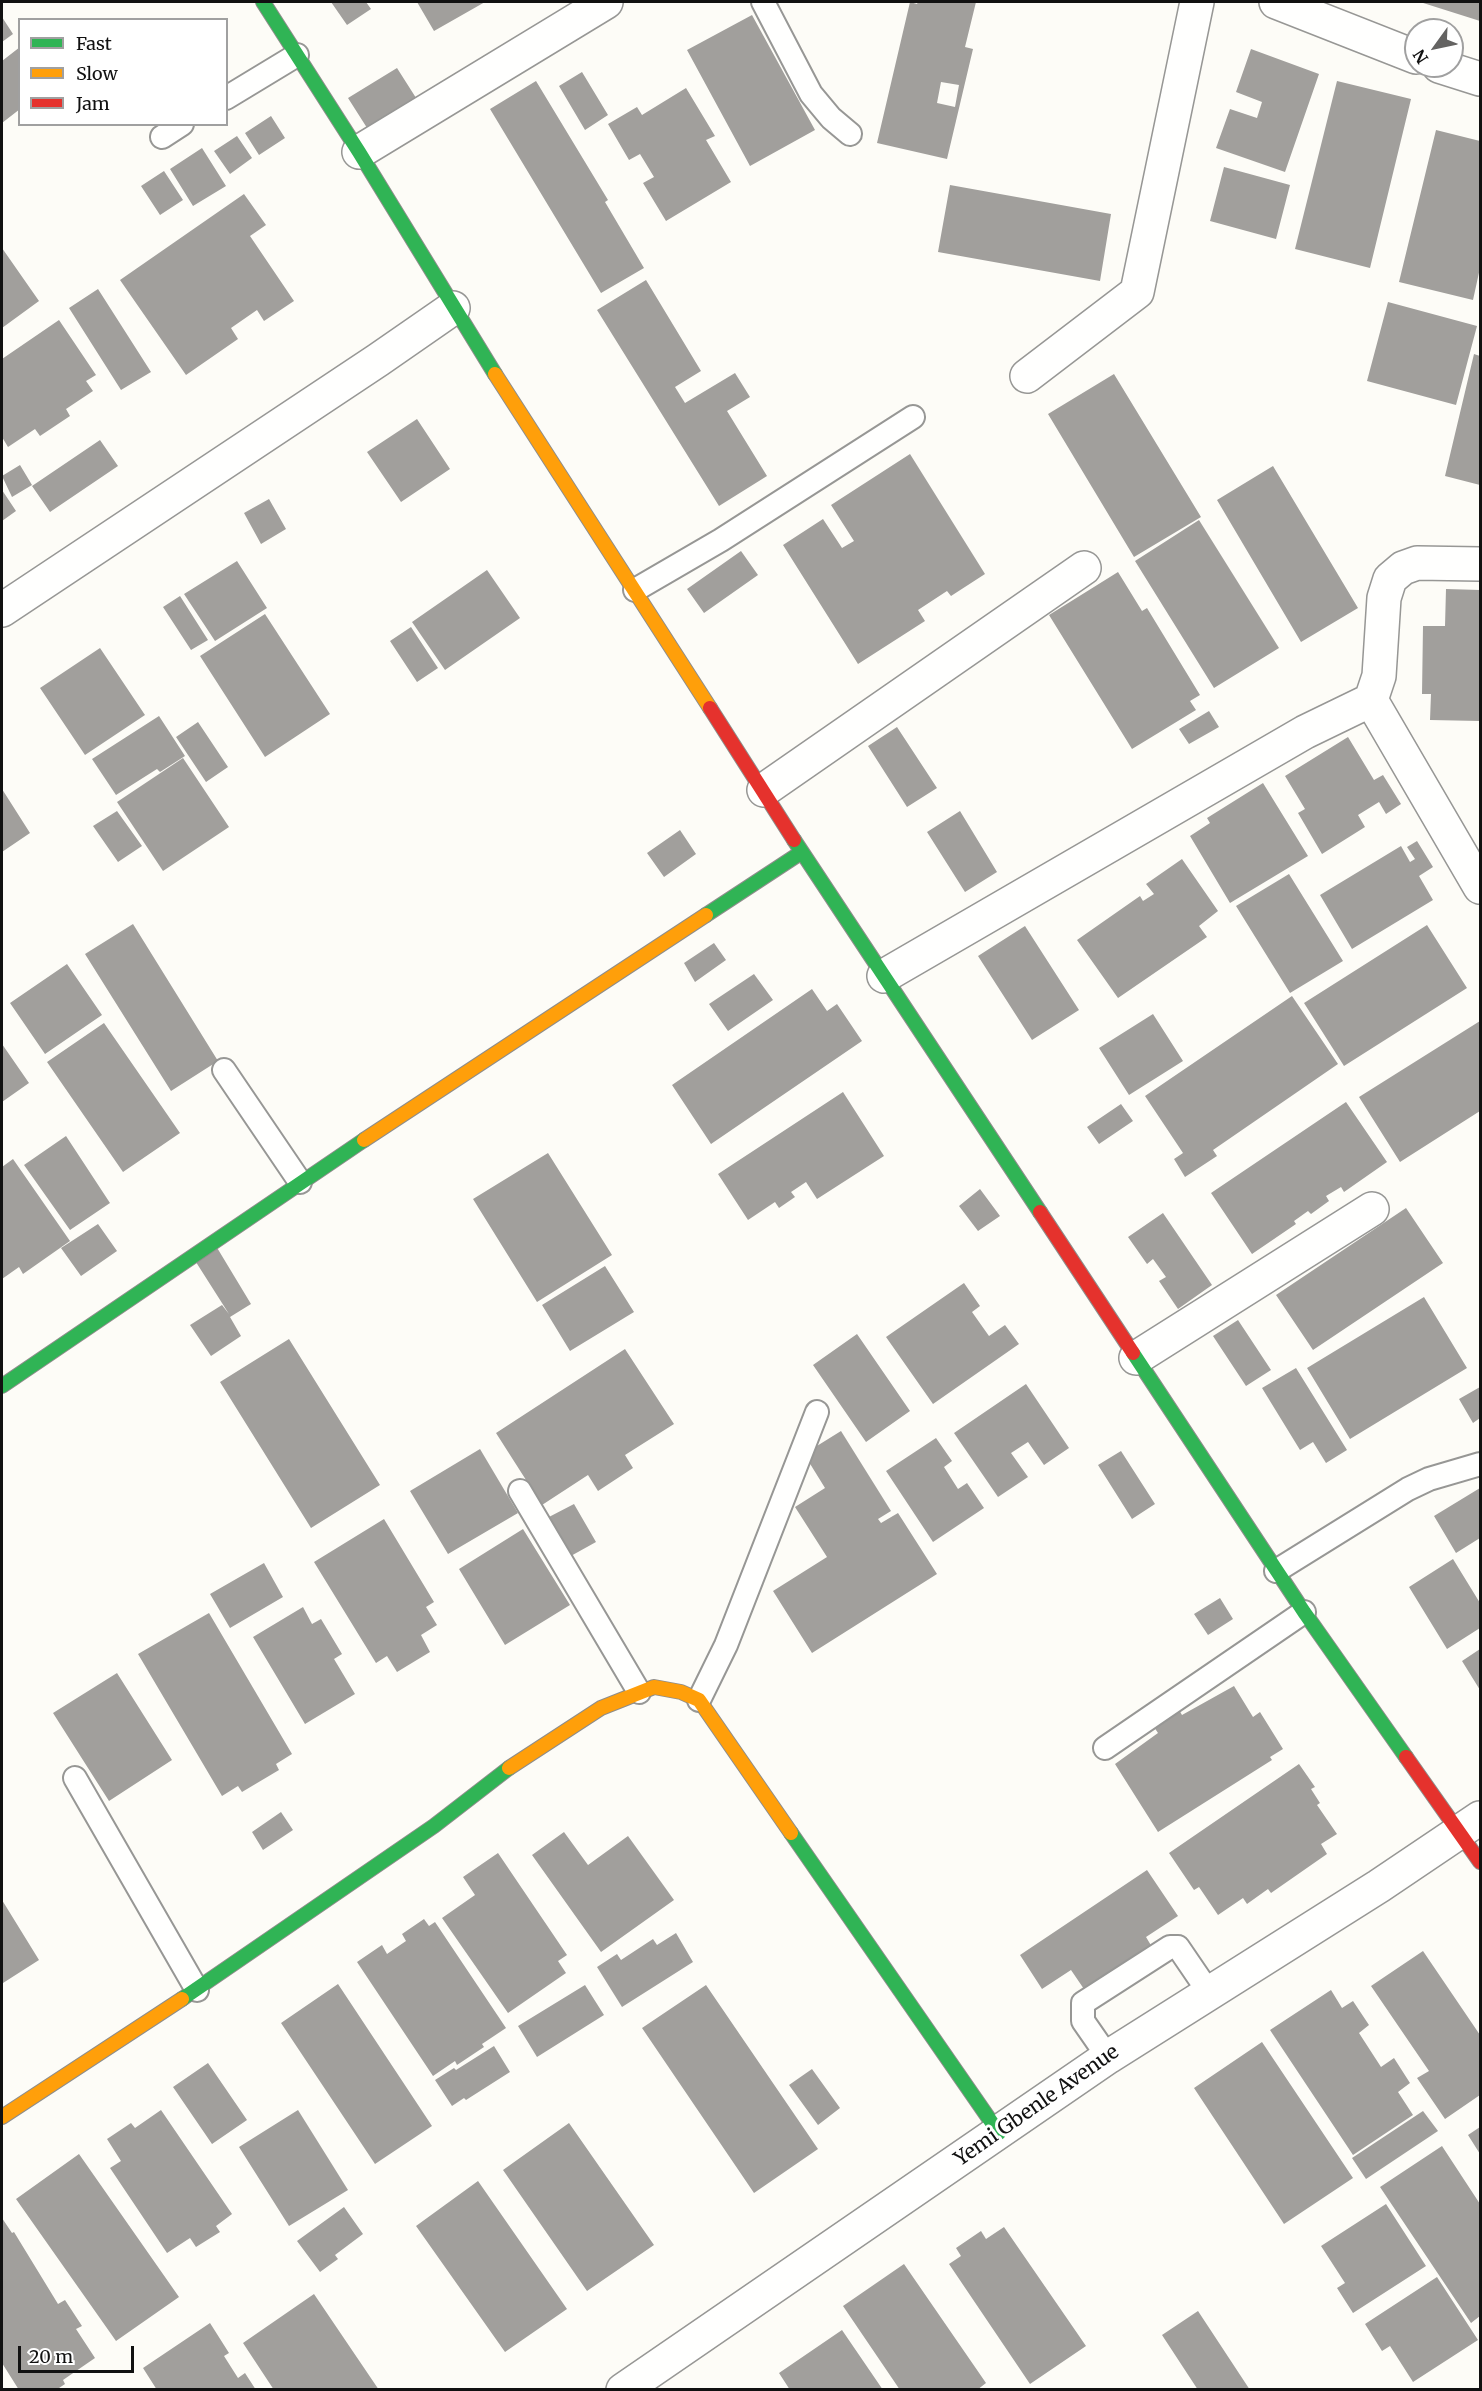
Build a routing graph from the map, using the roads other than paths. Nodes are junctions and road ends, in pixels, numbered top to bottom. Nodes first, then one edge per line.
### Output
1 (263, 2) edge
2 (606, 2) edge
3 (763, 2) edge
4 (1197, 2) edge
5 (1276, 2) edge
6 (1404, 52) edge
7 (297, 55) junction
8 (1464, 74) edge
9 (1480, 79) edge
10 (228, 97) edge
11 (179, 126) edge
12 (850, 134) dead end
13 (162, 137) dead end
14 (359, 152) junction
15 (453, 308) junction
16 (1027, 376) dead end
17 (913, 417) dead end
18 (1480, 564) edge
19 (1084, 568) dead end
20 (635, 590) junction
21 (2, 610) edge
22 (1371, 700) junction
23 (764, 790) junction
24 (802, 852) junction
25 (1480, 887) edge
26 (884, 976) junction
27 (224, 1070) dead end
28 (300, 1182) junction
29 (1372, 1209) dead end
30 (1136, 1358) junction
31 (2, 1386) edge
32 (816, 1412) dead end
33 (1480, 1464) edge
34 (520, 1491) dead end
35 (1276, 1571) junction
36 (1304, 1612) junction
37 (639, 1692) junction
38 (699, 1700) junction
39 (1105, 1748) dead end
40 (75, 1778) dead end
41 (1470, 1825) edge
42 (1480, 1862) edge
43 (197, 1990) junction
44 (1208, 1991) junction
45 (1108, 2057) junction
46 (2, 2117) edge
47 (999, 2133) junction
48 (623, 2390) edge

1 - 7 street
2 - 14 street
3 - 12 lane
4 - 16 street
5 - 6 street
7 - 10 lane
7 - 14 street
8 - 9 street
11 - 13 lane
14 - 15 street
15 - 20 street
15 - 21 street
17 - 20 lane
18 - 22 street
19 - 23 street
20 - 23 street
22 - 25 street
22 - 26 street
23 - 24 street
24 - 26 street
24 - 28 street
26 - 30 street
27 - 28 lane
28 - 31 street
29 - 30 street
30 - 35 street
32 - 38 lane
33 - 35 lane
34 - 37 lane
35 - 36 street
36 - 39 lane
36 - 41 street
37 - 38 street
37 - 43 street
38 - 47 street
40 - 43 lane
41 - 42 street
41 - 44 street, Yemi Gbenle Avenue
43 - 46 street
44 - 45 street, Yemi Gbenle Avenue
44 - 45 lane
45 - 47 street, Yemi Gbenle Avenue
47 - 48 street, Yemi Gbenle Avenue

